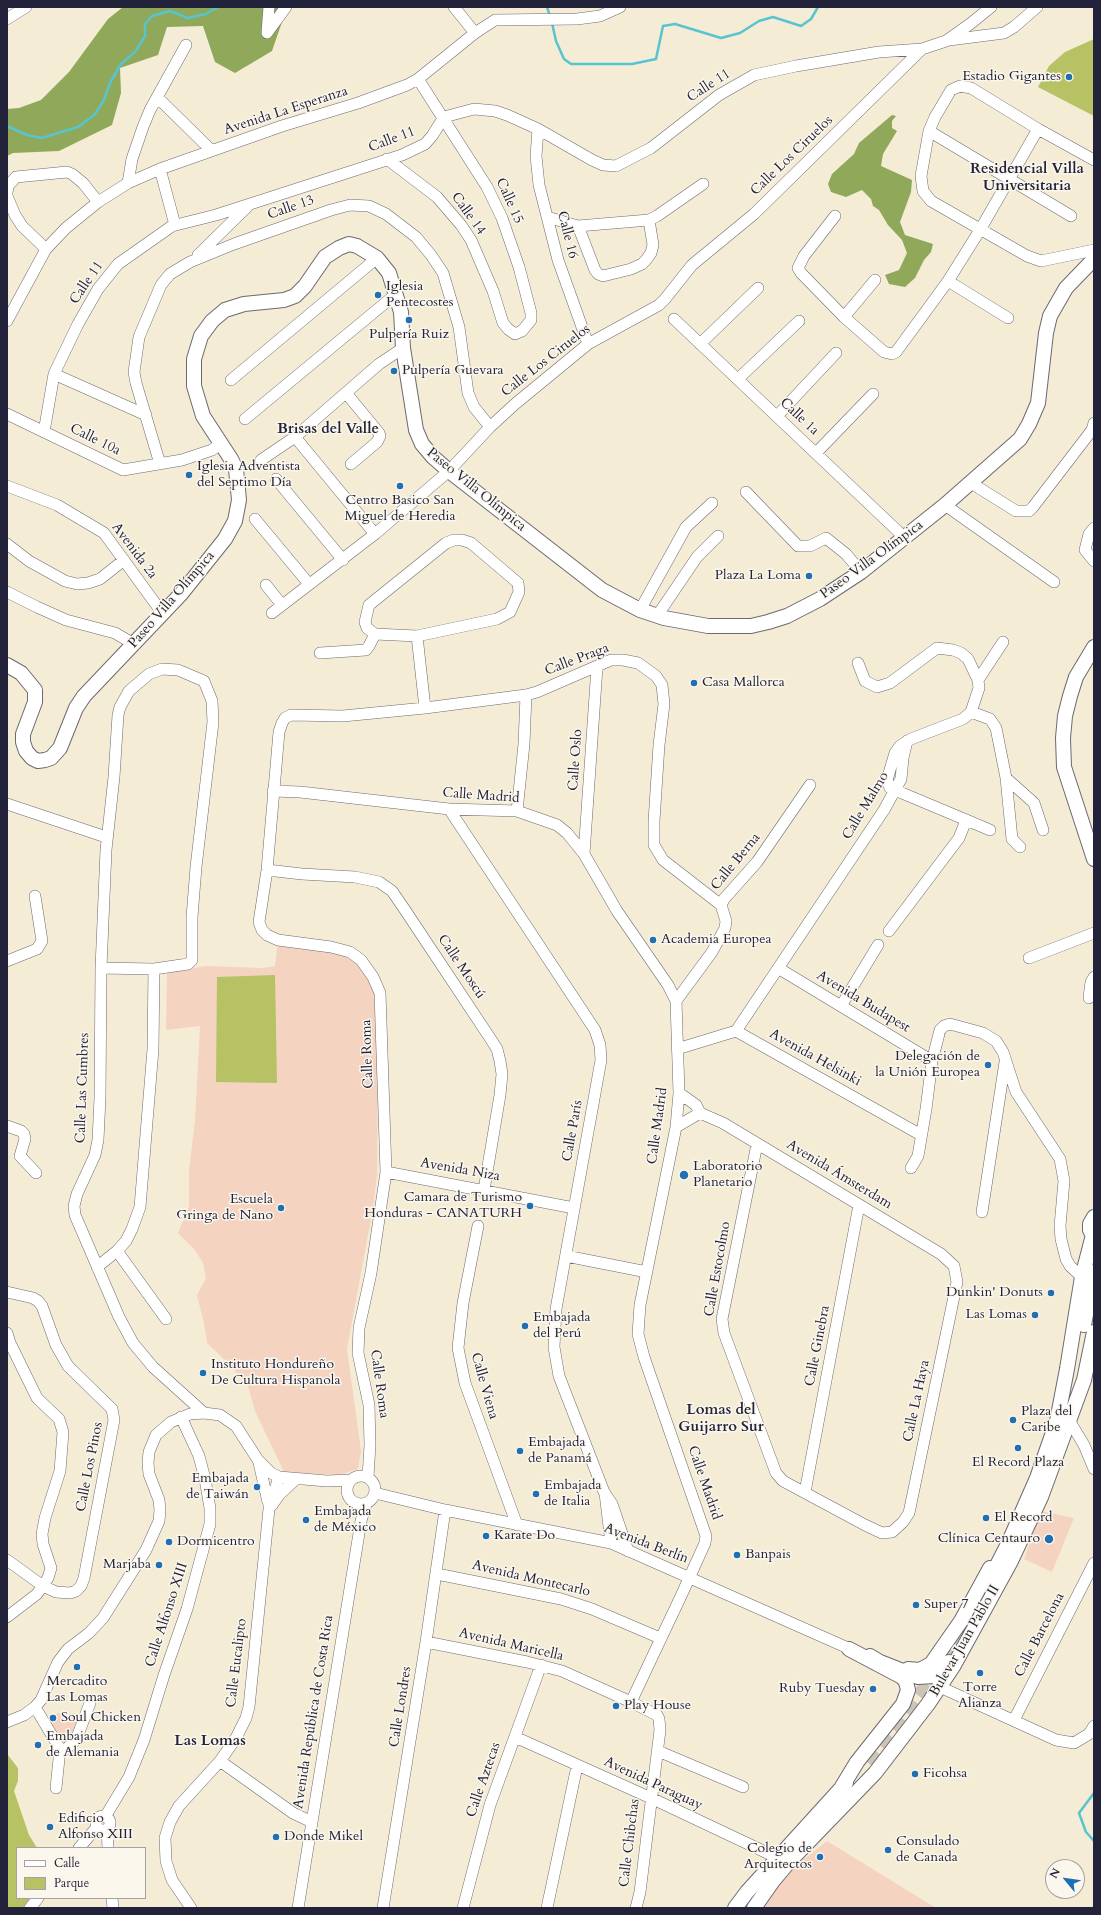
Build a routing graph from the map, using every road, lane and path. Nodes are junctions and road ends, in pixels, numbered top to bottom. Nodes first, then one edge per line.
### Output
1 (26, 7) edge
2 (269, 7) edge
3 (286, 7) edge
4 (454, 7) edge
5 (620, 7) edge
6 (991, 7) edge
7 (1037, 7) edge
8 (7, 19) edge
9 (475, 33) junction
10 (946, 40) junction
11 (186, 44) dead end
12 (922, 49) junction
13 (418, 79) junction
14 (157, 97) junction
15 (444, 117) junction
16 (538, 129) junction
17 (1038, 129) junction
18 (929, 131) junction
19 (212, 151) junction
20 (386, 159) junction
21 (1094, 160) edge
22 (160, 169) junction
23 (1010, 179) junction
24 (128, 183) junction
25 (703, 184) dead end
26 (7, 194) edge
27 (98, 202) junction
28 (249, 205) junction
29 (835, 216) dead end
30 (1071, 216) dead end
31 (547, 217) junction
32 (649, 220) junction
33 (175, 225) junction
34 (578, 226) junction
35 (980, 230) junction
36 (46, 249) junction
37 (1094, 250) edge
38 (377, 258) junction
39 (1094, 259) edge
40 (190, 262) junction
41 (875, 280) dead end
42 (948, 281) junction
43 (758, 288) dead end
44 (396, 294) junction
45 (844, 317) junction
46 (1008, 318) dead end
47 (674, 319) dead end
48 (7, 321) edge
49 (799, 321) dead end
50 (508, 329) joint
51 (588, 344) junction
52 (700, 344) junction
53 (403, 348) junction
54 (836, 353) dead end
55 (54, 374) junction
56 (231, 380) dead end
57 (738, 380) junction
58 (346, 393) junction
59 (873, 394) dead end
60 (7, 414) edge
61 (146, 416) junction
62 (776, 416) junction
63 (245, 419) dead end
64 (490, 426) junction
65 (1093, 427) edge
66 (44, 432) junction
67 (295, 437) junction
68 (220, 444) junction
69 (816, 453) junction
70 (261, 460) dead end
71 (160, 464) junction
72 (351, 464) dead end
73 (449, 471) junction
74 (276, 479) dead end
75 (971, 483) junction
76 (7, 486) edge
77 (746, 492) dead end
78 (712, 503) dead end
79 (945, 505) junction
80 (255, 519) dead end
81 (1094, 528) edge
82 (375, 534) junction
83 (718, 536) dead end
84 (904, 537) junction
85 (7, 544) edge
86 (124, 560) junction
87 (343, 560) junction
88 (1094, 561) edge
89 (861, 572) junction
90 (1054, 582) dead end
91 (309, 584) junction
92 (266, 585) dead end
93 (7, 592) edge
94 (282, 605) junction
95 (640, 610) junction
96 (272, 613) dead end
97 (163, 614) junction
98 (657, 616) junction
99 (375, 634) junction
100 (417, 636) junction
101 (1003, 642) dead end
102 (134, 644) junction
103 (1094, 647) edge
104 (320, 653) dead end
105 (858, 663) dead end
106 (7, 665) edge
107 (1094, 665) edge
108 (597, 668) junction
109 (978, 680) junction
110 (526, 695) junction
111 (425, 708) junction
112 (970, 712) junction
113 (291, 715) joint
114 (1006, 778) junction
115 (810, 785) dead end
116 (273, 791) junction
117 (894, 792) junction
118 (7, 804) edge
119 (449, 809) junction
120 (517, 811) junction
121 (964, 819) junction
122 (990, 830) dead end
123 (1043, 830) dead end
124 (106, 837) junction
125 (1094, 838) edge
126 (1020, 847) dead end
127 (584, 854) junction
128 (1094, 858) edge
129 (267, 870) junction
130 (35, 896) dead end
131 (721, 905) junction
132 (889, 931) dead end
133 (1094, 932) edge
134 (878, 945) dead end
135 (1029, 958) dead end
136 (7, 961) edge
137 (101, 968) junction
138 (154, 968) junction
139 (778, 968) junction
140 (1094, 977) edge
141 (1089, 998) dead end
142 (676, 1001) junction
143 (841, 1006) junction
144 (736, 1031) junction
145 (678, 1049) junction
146 (1005, 1060) junction
147 (932, 1061) junction
148 (679, 1093) junction
149 (700, 1113) junction
150 (7, 1126) edge
151 (676, 1127) junction
152 (921, 1135) junction
153 (757, 1144) junction
154 (911, 1168) dead end
155 (386, 1172) junction
156 (36, 1173) dead end
157 (484, 1190) junction
158 (859, 1205) junction
159 (574, 1208) junction
160 (982, 1212) dead end
161 (1094, 1217) edge
162 (478, 1226) dead end
163 (1093, 1236) edge
164 (117, 1251) junction
165 (566, 1256) junction
166 (97, 1267) junction
167 (956, 1270) joint
168 (647, 1272) junction
169 (1088, 1275) edge
170 (7, 1292) edge
171 (1094, 1292) edge
172 (166, 1319) dead end
173 (1094, 1332) edge
174 (7, 1333) edge
175 (1074, 1406) junction
176 (204, 1413) junction
177 (181, 1417) junction
178 (1063, 1421) junction
179 (258, 1460) junction
180 (1094, 1469) edge
181 (279, 1477) junction
182 (368, 1477) junction
183 (296, 1480) junction
184 (351, 1480) junction
185 (327, 1481) junction
186 (604, 1492) junction
187 (805, 1492) junction
188 (347, 1493) junction
189 (375, 1493) junction
190 (362, 1504) junction
191 (269, 1509) junction
192 (445, 1510) junction
193 (1032, 1516) junction
194 (517, 1525) junction
195 (892, 1532) joint
196 (611, 1543) junction
197 (1008, 1544) junction
198 (628, 1551) junction
199 (7, 1560) edge
200 (1094, 1563) edge
201 (437, 1574) junction
202 (689, 1577) junction
203 (989, 1581) dead end
204 (44, 1586) junction
205 (7, 1617) edge
206 (660, 1638) junction
207 (426, 1642) junction
208 (849, 1649) junction
209 (870, 1656) junction
210 (541, 1665) junction
211 (940, 1687) junction
212 (631, 1702) junction
213 (90, 1703) dead end
214 (35, 1707) junction
215 (1014, 1720) junction
216 (7, 1722) edge
217 (1094, 1726) edge
218 (515, 1737) junction
219 (60, 1750) junction
220 (658, 1750) junction
221 (220, 1761) junction
222 (577, 1766) junction
223 (860, 1768) tunnel mouth
224 (743, 1787) dead end
225 (56, 1788) dead end
226 (840, 1790) junction
227 (651, 1798) junction
228 (312, 1822) junction
229 (102, 1828) junction
230 (80, 1847) edge
231 (108, 1847) edge
232 (778, 1858) junction
233 (767, 1879) junction
234 (37, 1899) edge
235 (30, 1908) edge
236 (191, 1908) edge
237 (298, 1908) edge
238 (383, 1908) edge
239 (463, 1908) edge
240 (547, 1908) edge
241 (636, 1908) edge
242 (735, 1908) edge
243 (742, 1908) edge
244 (747, 1908) edge
245 (754, 1908) edge

1 - 8 street
2 - 3 street
4 - 9 street
5 - 9 street, Avenida La Esperanza
6 - 10 street
7 - 10 street
9 - 13 street, Avenida La Esperanza
10 - 12 street
11 - 14 street
12 - 16 street, Calle 11
12 - 51 street, Calle Los Ciruelos
13 - 15 street, Calle 15
13 - 19 street, Avenida La Esperanza
14 - 19 street
14 - 24 street
15 - 16 street, Calle 11
15 - 20 street, Calle 11
15 - 50 street, Calle 15
16 - 31 street, Calle 16
17 - 18 street
17 - 21 street
17 - 23 street
18 - 23 street
18 - 35 street
19 - 22 street, Avenida La Esperanza
20 - 28 street, Calle 11
20 - 50 street, Calle 14
22 - 24 street, Avenida La Esperanza
22 - 33 street
23 - 30 street
23 - 35 street
24 - 27 street, Avenida La Esperanza
25 - 32 street
26 - 27 street
26 - 36 street
27 - 36 street, Avenida La Esperanza
28 - 33 street, Calle 11
28 - 40 street
29 - 45 street
31 - 34 street
31 - 51 street, Calle 16
32 - 34 street
32 - 34 street
33 - 55 street, Calle 11
35 - 37 street
35 - 42 street
36 - 48 street, Avenida La Esperanza
38 - 44 main road, Paseo Villa Olímpica
38 - 56 street
38 - 68 main road, Paseo Villa Olímpica
39 - 75 main road, Paseo Villa Olímpica
40 - 61 street, Calle 13
40 - 64 street, Calle 13
41 - 45 street
42 - 45 street
42 - 46 street
43 - 52 street
44 - 53 main road, Paseo Villa Olímpica
44 - 63 street
47 - 52 street, Calle 1a
49 - 57 street
51 - 64 street, Calle Los Ciruelos
52 - 57 street, Calle 1a
53 - 58 street
53 - 73 main road, Paseo Villa Olímpica
54 - 62 street
55 - 61 street
55 - 66 street, Calle 11
57 - 62 street, Calle 1a
58 - 67 street
58 - 72 street
59 - 69 street
60 - 66 street, Calle 10a
61 - 71 street, Calle 13
62 - 69 street, Calle 1a
64 - 73 street, Calle Los Ciruelos
65 - 75 street
66 - 71 street, Calle 10a
67 - 70 street
67 - 82 street
68 - 71 street, Calle 10a
68 - 97 main road, Paseo Villa Olímpica
69 - 84 street, Calle 1a
73 - 82 street, Calle Los Ciruelos
73 - 95 main road, Paseo Villa Olímpica
74 - 87 street
75 - 79 main road, Paseo Villa Olímpica
76 - 86 street, Avenida 2a
77 - 89 street
78 - 95 street
79 - 84 main road, Paseo Villa Olímpica
79 - 90 street
80 - 91 street
81 - 88 street
82 - 87 street, Calle Los Ciruelos
83 - 98 street
84 - 89 main road, Paseo Villa Olímpica
85 - 86 street
86 - 97 street, Avenida 2a
87 - 91 street, Calle Los Ciruelos
89 - 98 main road, Paseo Villa Olímpica
91 - 94 street, Calle Los Ciruelos
92 - 94 street
93 - 102 street
94 - 96 street, Calle Los Ciruelos
95 - 98 main road, Paseo Villa Olímpica
97 - 102 main road, Paseo Villa Olímpica
99 - 100 street
99 - 100 street
99 - 104 street
100 - 111 street
101 - 109 street
102 - 106 main road, Paseo Villa Olímpica
103 - 128 main road
105 - 109 street
107 - 125 main road
108 - 110 street, Calle Praga
108 - 127 street, Calle Oslo
108 - 131 street, Calle Praga
109 - 112 street
110 - 111 street, Calle Praga
110 - 120 street
111 - 113 street, Calle Praga
112 - 114 street
112 - 117 street
113 - 116 street, Calle Roma
114 - 123 street
114 - 126 street
115 - 131 street, Calle Berna
116 - 119 street, Calle Madrid
116 - 129 street, Calle Roma
117 - 121 street
117 - 139 street, Calle Malmo
118 - 124 street
119 - 120 street, Calle Madrid
119 - 159 street, Calle París
120 - 127 street, Calle Madrid
121 - 122 street
121 - 132 street
124 - 137 street, Calle Las Cumbres
124 - 138 street, Calle Las Cumbres
127 - 142 street, Calle Madrid
129 - 155 street, Calle Roma
129 - 157 street, Calle Moscú
130 - 136 street
131 - 142 street, Calle Berna
133 - 135 street
134 - 143 street
137 - 138 street, Calle Las Cumbres
137 - 166 street, Calle Las Cumbres
138 - 164 street
139 - 143 street, Avenida Budapest
139 - 144 street, Calle Malmo
140 - 141 street
142 - 145 street, Calle Madrid
143 - 147 street, Avenida Budapest
144 - 145 street
144 - 152 street, Avenida Helsinki
145 - 148 street, Calle Madrid
146 - 147 street
146 - 160 street
146 - 169 street
147 - 152 street
148 - 149 street, Avenida Ámsterdam
148 - 151 street, Calle Madrid
149 - 151 street
149 - 153 street, Avenida Ámsterdam
150 - 156 street
151 - 168 street, Calle Madrid
152 - 154 street
153 - 158 street, Avenida Ámsterdam
153 - 187 street, Calle Estocolmo
155 - 157 street, Avenida Niza
155 - 182 street, Calle Roma
157 - 159 street, Avenida Niza
158 - 167 street, Avenida Ámsterdam
158 - 187 street, Calle Ginebra
159 - 165 street, Calle París
161 - 163 main road, Bulevar Juan Pablo II
162 - 194 street, Calle Viena
163 - 169 main road, Bulevar Juan Pablo II
164 - 166 street
164 - 172 street
165 - 168 street
165 - 186 street, Calle París
166 - 176 street, Calle Las Cumbres
167 - 195 street, Calle La Haya
168 - 202 street, Calle Madrid
169 - 178 main road, Bulevar Juan Pablo II
170 - 204 street, Calle Los Pinos
171 - 175 main road, Bulevar Juan Pablo II
173 - 175 main road, Bulevar Juan Pablo II
174 - 204 street
175 - 178 main road, Bulevar Juan Pablo II
176 - 177 street
176 - 179 street
177 - 214 street
177 - 229 street, Calle Alfonso XIII
178 - 180 street
178 - 193 main road, Bulevar Juan Pablo II
178 - 197 main road, Bulevar Juan Pablo II
179 - 181 street
179 - 191 street
181 - 183 street
181 - 191 street, Calle Eucalipto
182 - 184 street
182 - 189 street
183 - 185 street
183 - 191 street
184 - 185 street
184 - 188 street
185 - 188 street
186 - 196 street, Calle París
186 - 198 street, Calle París
187 - 195 street, Calle Estocolmo
188 - 190 street
189 - 190 street
189 - 192 street, Avenida Berlín
190 - 228 street, Avenida República de Costa Rica
191 - 221 street, Calle Eucalipto
192 - 194 street, Avenida Berlín
192 - 201 street, Calle Londres
193 - 209 main road
193 - 211 main road, Bulevar Juan Pablo II
194 - 196 street, Avenida Berlín
196 - 198 street, Avenida Berlín
197 - 203 main road, Bulevar Juan Pablo II
197 - 209 main road
198 - 202 street, Avenida Berlín
199 - 204 street, Calle Los Pinos
200 - 215 street, Calle Barcelona
201 - 206 street, Avenida Montecarlo
201 - 207 street, Calle Londres
202 - 206 street, Calle Madrid
202 - 208 street, Avenida Berlín
204 - 205 street
206 - 212 street, Calle Madrid
207 - 210 street, Avenida Maricella
207 - 238 street, Calle Londres
208 - 209 street, Avenida Berlín
208 - 226 main road
210 - 212 street, Avenida Maricella
210 - 218 street, Calle Aztecas
211 - 215 street
211 - 233 main road, Bulevar Juan Pablo II
212 - 220 street, Calle Chibchas
213 - 219 street
214 - 216 street
214 - 219 street
215 - 217 street
218 - 222 street, Avenida Paraguay
218 - 239 street, Calle Aztecas
219 - 225 street
220 - 224 street
220 - 227 street, Calle Chibchas
221 - 228 street
221 - 236 street, Calle Eucalipto
222 - 227 street, Avenida Paraguay
222 - 240 street
223 - 226 main road, Bulevar Juan Pablo II
226 - 232 main road, Bulevar Juan Pablo II
227 - 232 street, Avenida Paraguay
227 - 241 street, Calle Chibchas
228 - 237 street, Avenida República de Costa Rica
229 - 230 street
229 - 231 street
232 - 233 main road, Bulevar Juan Pablo II
233 - 242 main road, Bulevar Juan Pablo II
233 - 243 main road, Bulevar Juan Pablo II
233 - 244 main road, Bulevar Juan Pablo II
233 - 245 main road, Bulevar Juan Pablo II
234 - 235 street

